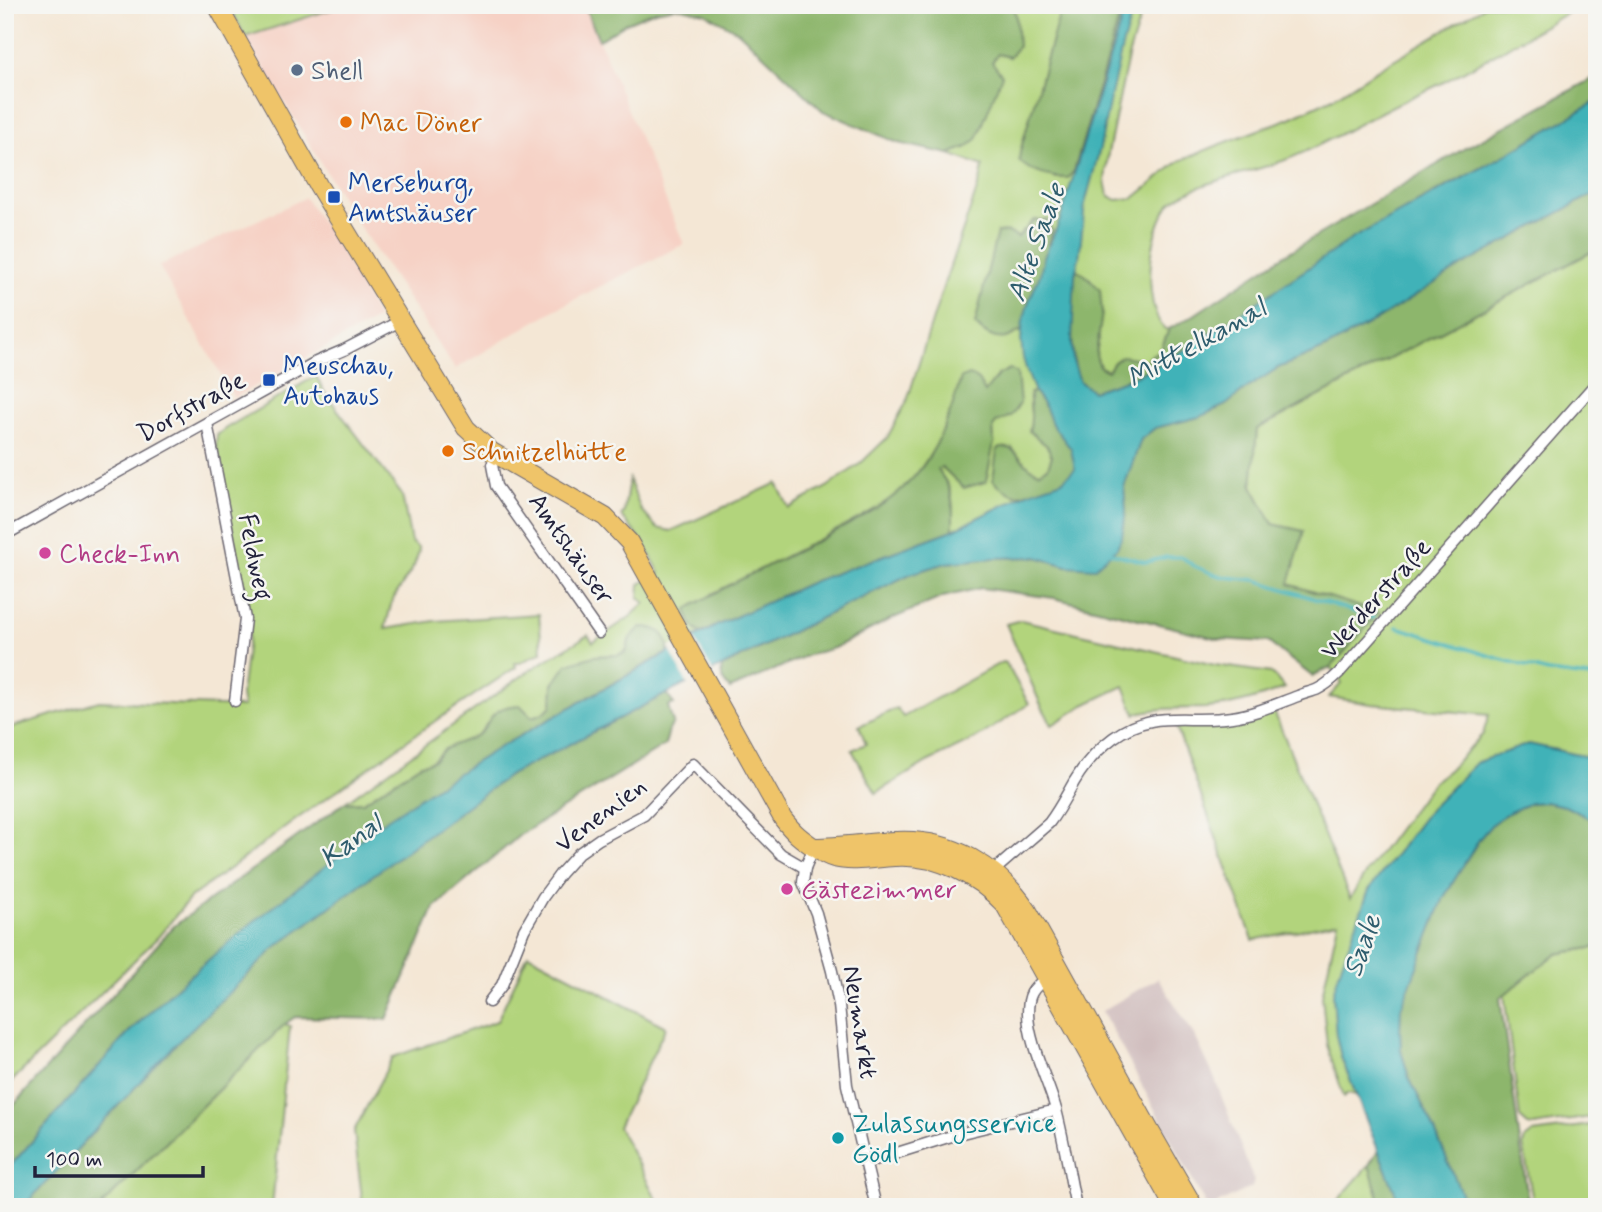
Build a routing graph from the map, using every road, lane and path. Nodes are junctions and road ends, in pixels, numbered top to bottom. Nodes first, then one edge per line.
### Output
1 (217, 5) edge
2 (400, 321) junction
3 (1597, 382) edge
4 (207, 424) junction
5 (497, 455) junction
6 (5, 536) edge
7 (599, 633) dead end
8 (235, 701) dead end
9 (814, 847) junction
10 (805, 868) junction
11 (987, 878) junction
12 (1046, 978) junction
13 (489, 1002) dead end
14 (1056, 1110) junction
15 (865, 1163) junction
16 (876, 1207) edge
17 (1076, 1207) edge
18 (1174, 1207) edge
19 (1194, 1207) edge

1 - 2 main road, Amtshäuser
2 - 4 street, Dorfstraße
2 - 5 main road, Amtshäuser
3 - 11 street, Werderstraße
4 - 6 street, Dorfstraße
4 - 8 street, Feldweg
5 - 7 street, Amtshäuser
5 - 9 main road, Amtshäuser
9 - 10 street
9 - 11 main road
10 - 13 street, Venenien
10 - 15 street, Neumarkt
11 - 12 main road
11 - 19 main road
12 - 14 street
12 - 18 main road
14 - 15 street
14 - 17 street
15 - 16 street, Neumarkt

